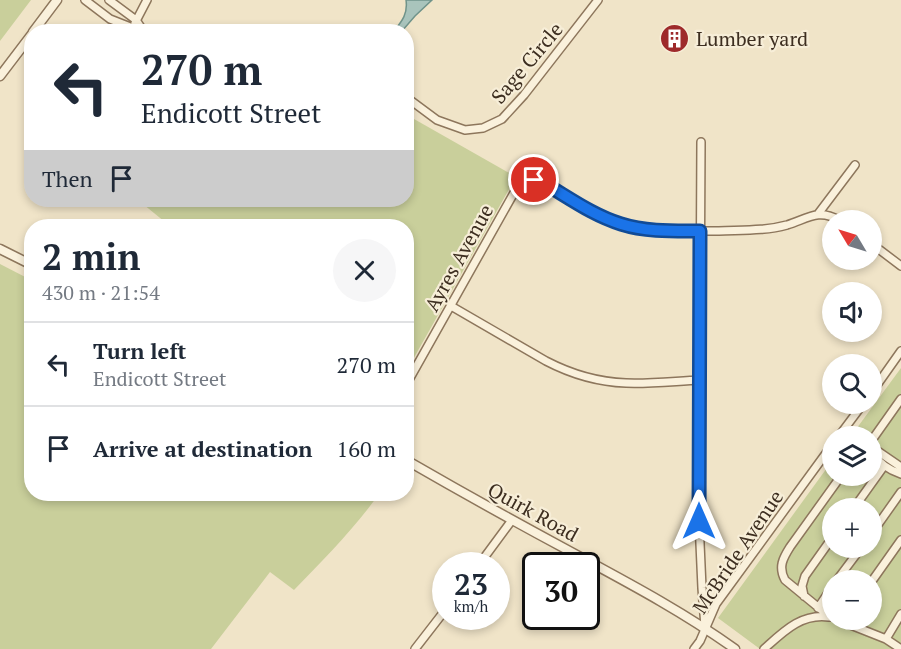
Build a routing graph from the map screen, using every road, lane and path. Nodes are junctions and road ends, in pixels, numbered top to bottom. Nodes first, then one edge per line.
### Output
1 (57, 0) edge
2 (85, 0) edge
3 (109, 0) edge
4 (147, 0) edge
5 (598, 0) edge
6 (136, 20) junction
7 (39, 24) edge
8 (122, 24) edge
9 (134, 24) edge
10 (138, 24) edge
11 (24, 44) edge
12 (0, 76) edge
13 (414, 103) edge
14 (701, 142) dead end
15 (855, 165) dead end
16 (818, 214) junction
17 (822, 214) edge
18 (700, 231) junction
19 (0, 249) edge
20 (882, 252) edge
21 (24, 260) edge
22 (901, 266) edge
23 (452, 306) junction
24 (901, 351) edge
25 (414, 371) edge
26 (882, 378) edge
27 (700, 380) junction
28 (901, 399) edge
29 (882, 426) edge
30 (882, 454) edge
31 (822, 460) edge
32 (414, 465) edge
33 (884, 466) joint
34 (901, 467) edge
35 (901, 474) edge
36 (834, 486) edge
37 (901, 492) edge
38 (861, 498) edge
39 (882, 519) edge
40 (512, 520) junction
41 (901, 540) edge
42 (488, 552) edge
43 (822, 552) edge
44 (880, 570) edge
45 (804, 596) junction
46 (822, 602) edge
47 (818, 608) junction
48 (822, 610) edge
49 (901, 614) edge
50 (822, 617) edge
51 (432, 627) edge
52 (705, 627) junction
53 (864, 630) edge
54 (885, 639) junction
55 (415, 649) edge
56 (694, 649) edge
57 (735, 649) edge
58 (764, 649) edge
59 (901, 649) edge

1 - 7 street
2 - 8 street
3 - 6 street
4 - 6 street
5 - 13 street, Sage Circle
6 - 9 street
6 - 10 street
11 - 12 street
14 - 18 street
15 - 16 street
16 - 17 street
16 - 18 street
18 - 23 street, Ayres Avenue
18 - 27 street
19 - 21 street
20 - 22 street
23 - 25 street, Ayres Avenue
23 - 27 street
24 - 26 street
27 - 52 street
28 - 29 street
30 - 34 street
31 - 52 street, McBride Avenue
32 - 40 street, Quirk Road
33 - 35 street
33 - 38 street
36 - 45 street
37 - 39 street
40 - 42 street
40 - 52 street, Quirk Road
41 - 44 street
43 - 45 street
45 - 47 street
46 - 47 street
47 - 48 street
49 - 54 street
50 - 58 street
51 - 55 street
52 - 56 street, McBride Avenue
52 - 57 street, Quirk Road
53 - 54 street
54 - 59 street

